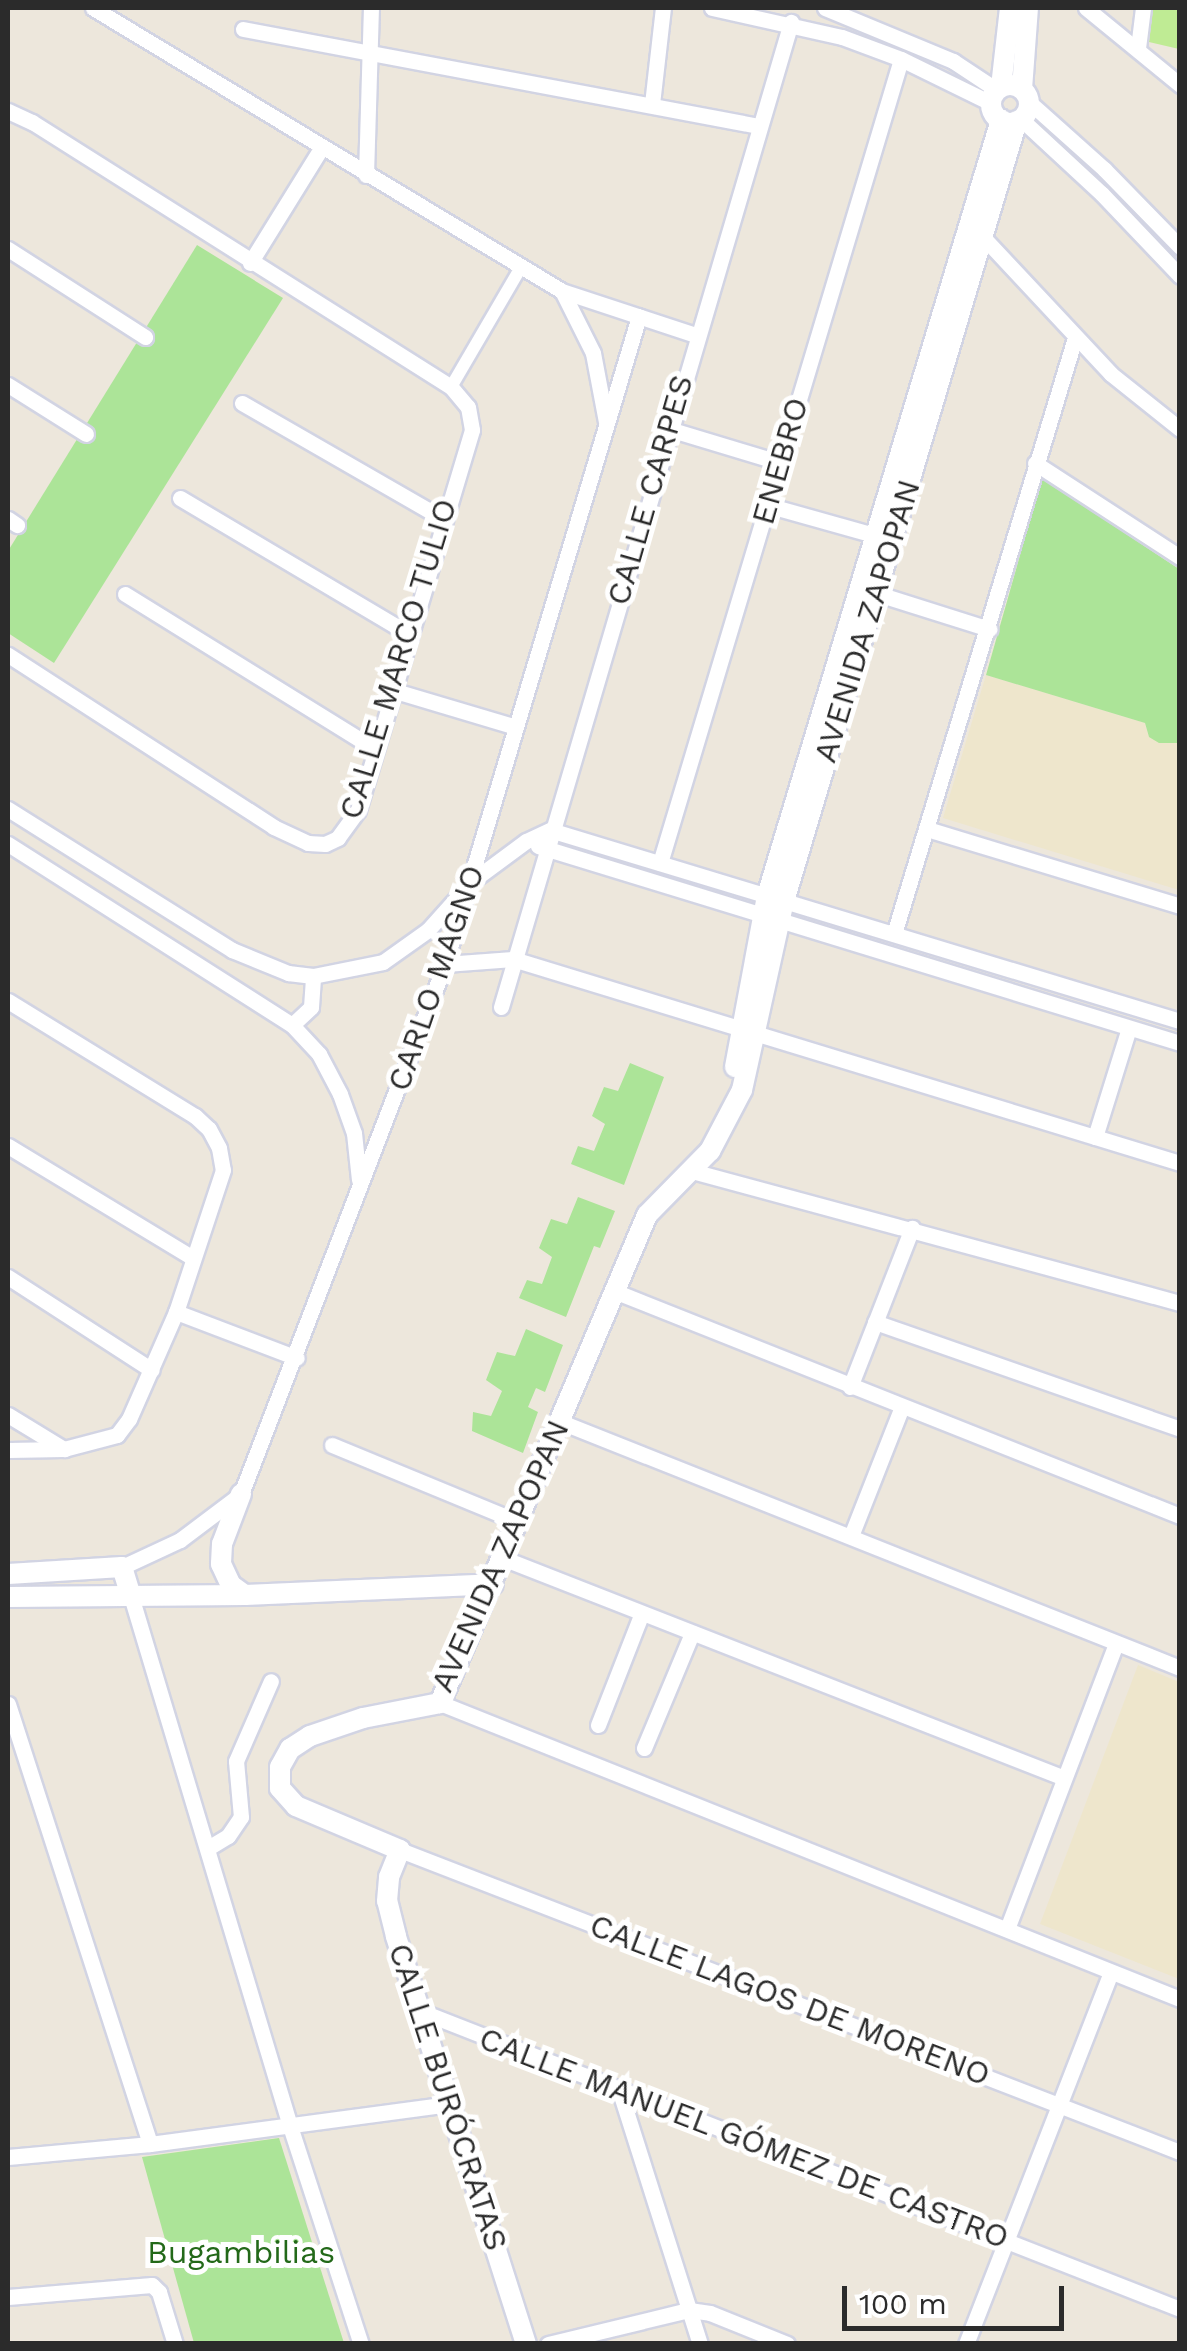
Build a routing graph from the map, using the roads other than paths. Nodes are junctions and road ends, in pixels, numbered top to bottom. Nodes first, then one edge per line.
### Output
1 (94, 8) edge
2 (372, 8) edge
3 (663, 8) edge
4 (712, 8) edge
5 (825, 8) edge
6 (1010, 8) edge
7 (1028, 8) edge
8 (1086, 8) edge
9 (1142, 8) edge
10 (792, 22) junction
11 (243, 30) dead end
12 (1138, 48) junction
13 (370, 50) junction
14 (901, 59) junction
15 (1180, 85) edge
16 (652, 104) junction
17 (1010, 104) junction
18 (8, 111) edge
19 (759, 126) junction
20 (322, 147) junction
21 (366, 175) junction
22 (983, 237) junction
23 (1180, 247) edge
24 (8, 249) edge
25 (250, 263) junction
26 (520, 268) junction
27 (1180, 276) edge
28 (562, 291) junction
29 (639, 316) junction
30 (696, 336) junction
31 (145, 338) dead end
32 (1075, 338) junction
33 (8, 385) edge
34 (457, 392) junction
35 (242, 402) dead end
36 (669, 428) junction
37 (1180, 429) edge
38 (607, 431) junction
39 (86, 434) dead end
40 (778, 462) junction
41 (1035, 463) junction
42 (180, 498) dead end
43 (767, 504) junction
44 (442, 518) junction
45 (874, 534) junction
46 (1180, 558) edge
47 (875, 593) junction
48 (125, 594) dead end
49 (988, 629) junction
50 (408, 633) junction
51 (9, 659) edge
52 (392, 690) junction
53 (516, 727) junction
54 (373, 748) junction
55 (8, 809) edge
56 (927, 829) junction
57 (550, 830) junction
58 (526, 841) junction
59 (8, 844) edge
60 (545, 848) junction
61 (660, 864) junction
62 (472, 882) junction
63 (1180, 906) edge
64 (773, 908) junction
65 (894, 934) junction
66 (513, 959) junction
67 (445, 964) junction
68 (313, 976) junction
69 (8, 1000) edge
70 (501, 1008) dead end
71 (1180, 1021) edge
72 (292, 1025) junction
73 (1129, 1028) junction
74 (748, 1032) junction
75 (1180, 1043) edge
76 (1095, 1137) junction
77 (8, 1146) edge
78 (1180, 1163) edge
79 (692, 1170) junction
80 (359, 1187) junction
81 (912, 1228) junction
82 (193, 1258) junction
83 (8, 1276) edge
84 (614, 1291) junction
85 (1180, 1303) edge
86 (176, 1312) junction
87 (875, 1322) junction
88 (297, 1358) junction
89 (152, 1370) junction
90 (850, 1388) junction
91 (901, 1408) junction
92 (8, 1415) edge
93 (561, 1422) junction
94 (1180, 1429) edge
95 (332, 1445) dead end
96 (64, 1449) junction
97 (8, 1450) edge
98 (241, 1494) junction
99 (1180, 1516) edge
100 (519, 1522) junction
101 (851, 1536) junction
102 (505, 1559) junction
103 (122, 1568) junction
104 (8, 1574) edge
105 (494, 1584) junction
106 (246, 1595) junction
107 (8, 1596) edge
108 (132, 1596) junction
109 (642, 1613) junction
110 (692, 1633) junction
111 (1116, 1643) junction
112 (1180, 1668) edge
113 (271, 1681) dead end
114 (8, 1704) edge
115 (440, 1704) junction
116 (598, 1725) dead end
117 (644, 1748) dead end
118 (1064, 1778) junction
119 (208, 1848) junction
120 (400, 1850) junction
121 (1007, 1929) junction
122 (1111, 1972) junction
123 (1180, 1999) edge
124 (420, 2011) junction
125 (620, 2092) junction
126 (1057, 2103) junction
127 (451, 2104) junction
128 (290, 2126) junction
129 (150, 2144) junction
130 (1180, 2152) edge
131 (8, 2157) edge
132 (1006, 2241) junction
133 (8, 2297) edge
134 (690, 2310) junction
135 (1180, 2310) edge
136 (176, 2344) edge
137 (361, 2344) edge
138 (526, 2344) edge
139 (548, 2344) edge
140 (700, 2344) edge
141 (788, 2344) edge
142 (966, 2344) edge

1 - 20 street
2 - 13 street
3 - 16 street
4 - 10 street
5 - 17 street
6 - 17 street, AVENIDA ZAPOPAN
7 - 17 street, AVENIDA ZAPOPAN
8 - 12 street
9 - 12 street
10 - 14 street
10 - 19 street, CALLE CARPES
11 - 13 street
12 - 15 street
13 - 16 street
13 - 21 street
14 - 17 street
14 - 40 street, ENEBRO
16 - 19 street
17 - 22 street, AVENIDA ZAPOPAN
17 - 23 street
17 - 27 street
17 - 45 street, AVENIDA ZAPOPAN
18 - 25 street
19 - 30 street, CALLE CARPES
20 - 21 street
20 - 25 street
21 - 26 street
22 - 32 street
22 - 47 street, AVENIDA ZAPOPAN
24 - 31 street
25 - 34 street
26 - 28 street
26 - 34 street
28 - 29 street
28 - 38 street
29 - 30 street
29 - 38 street, CARLO MAGNO
30 - 36 street, CALLE CARPES
32 - 37 street
32 - 41 street
33 - 39 street
34 - 44 street, CALLE MARCO TULIO
35 - 44 street
36 - 40 street
36 - 57 street, CALLE CARPES
38 - 53 street, CARLO MAGNO
40 - 43 street, ENEBRO
41 - 46 street
41 - 49 street
42 - 50 street
43 - 45 street
43 - 61 street, ENEBRO
44 - 50 street, CALLE MARCO TULIO
45 - 64 street, AVENIDA ZAPOPAN
47 - 49 street
47 - 64 street, AVENIDA ZAPOPAN
48 - 54 street
49 - 56 street
50 - 52 street, CALLE MARCO TULIO
51 - 54 street, CALLE MARCO TULIO
52 - 53 street
52 - 54 street, CALLE MARCO TULIO
53 - 62 street, CARLO MAGNO
55 - 68 street
56 - 63 street
56 - 65 street
57 - 58 street
57 - 60 street, CALLE CARPES
57 - 61 street
58 - 60 street
58 - 62 street
59 - 72 street
60 - 64 street
60 - 66 street, CALLE CARPES
61 - 64 street
62 - 67 street, CARLO MAGNO
62 - 68 street
64 - 65 street
64 - 73 street
64 - 74 street, AVENIDA ZAPOPAN
65 - 71 street
66 - 67 street
66 - 70 street, CALLE CARPES
66 - 74 street
67 - 80 street, CARLO MAGNO
68 - 72 street
69 - 82 street
72 - 80 street
73 - 75 street
73 - 76 street
74 - 76 street
74 - 79 street, AVENIDA ZAPOPAN
76 - 78 street
77 - 82 street
79 - 81 street
79 - 84 street, AVENIDA ZAPOPAN
80 - 88 street, CARLO MAGNO
81 - 85 street
81 - 87 street
82 - 86 street
83 - 89 street
84 - 90 street
84 - 93 street, AVENIDA ZAPOPAN
86 - 88 street
86 - 89 street
87 - 90 street
87 - 94 street
88 - 98 street, CARLO MAGNO
89 - 96 street
90 - 91 street
91 - 99 street
91 - 101 street
92 - 96 street
93 - 100 street, AVENIDA ZAPOPAN
93 - 101 street
95 - 100 street
96 - 97 street
98 - 103 street
98 - 106 street
100 - 102 street, AVENIDA ZAPOPAN
101 - 111 street
102 - 105 street, AVENIDA ZAPOPAN
102 - 109 street
103 - 104 street
103 - 108 street
105 - 106 street
105 - 115 street, AVENIDA ZAPOPAN
106 - 108 street
107 - 108 street
108 - 119 street
109 - 110 street
109 - 116 street
110 - 117 street
110 - 118 street
111 - 112 street
111 - 118 street
113 - 119 street
114 - 129 street
115 - 120 street, AVENIDA ZAPOPAN
115 - 121 street
118 - 121 street
119 - 128 street
120 - 124 street, CALLE BURÓCRATAS
120 - 126 street, CALLE LAGOS DE MORENO
121 - 122 street
122 - 123 street
122 - 126 street
124 - 125 street, CALLE MANUEL GÓMEZ DE CASTRO
124 - 127 street, CALLE BURÓCRATAS
125 - 132 street, CALLE MANUEL GÓMEZ DE CASTRO
125 - 134 street
126 - 130 street, CALLE LAGOS DE MORENO
126 - 132 street
127 - 128 street
127 - 138 street, CALLE BURÓCRATAS
128 - 129 street
128 - 137 street
129 - 131 street
132 - 135 street, CALLE MANUEL GÓMEZ DE CASTRO
132 - 142 street
133 - 136 street
134 - 139 street
134 - 140 street
134 - 141 street

